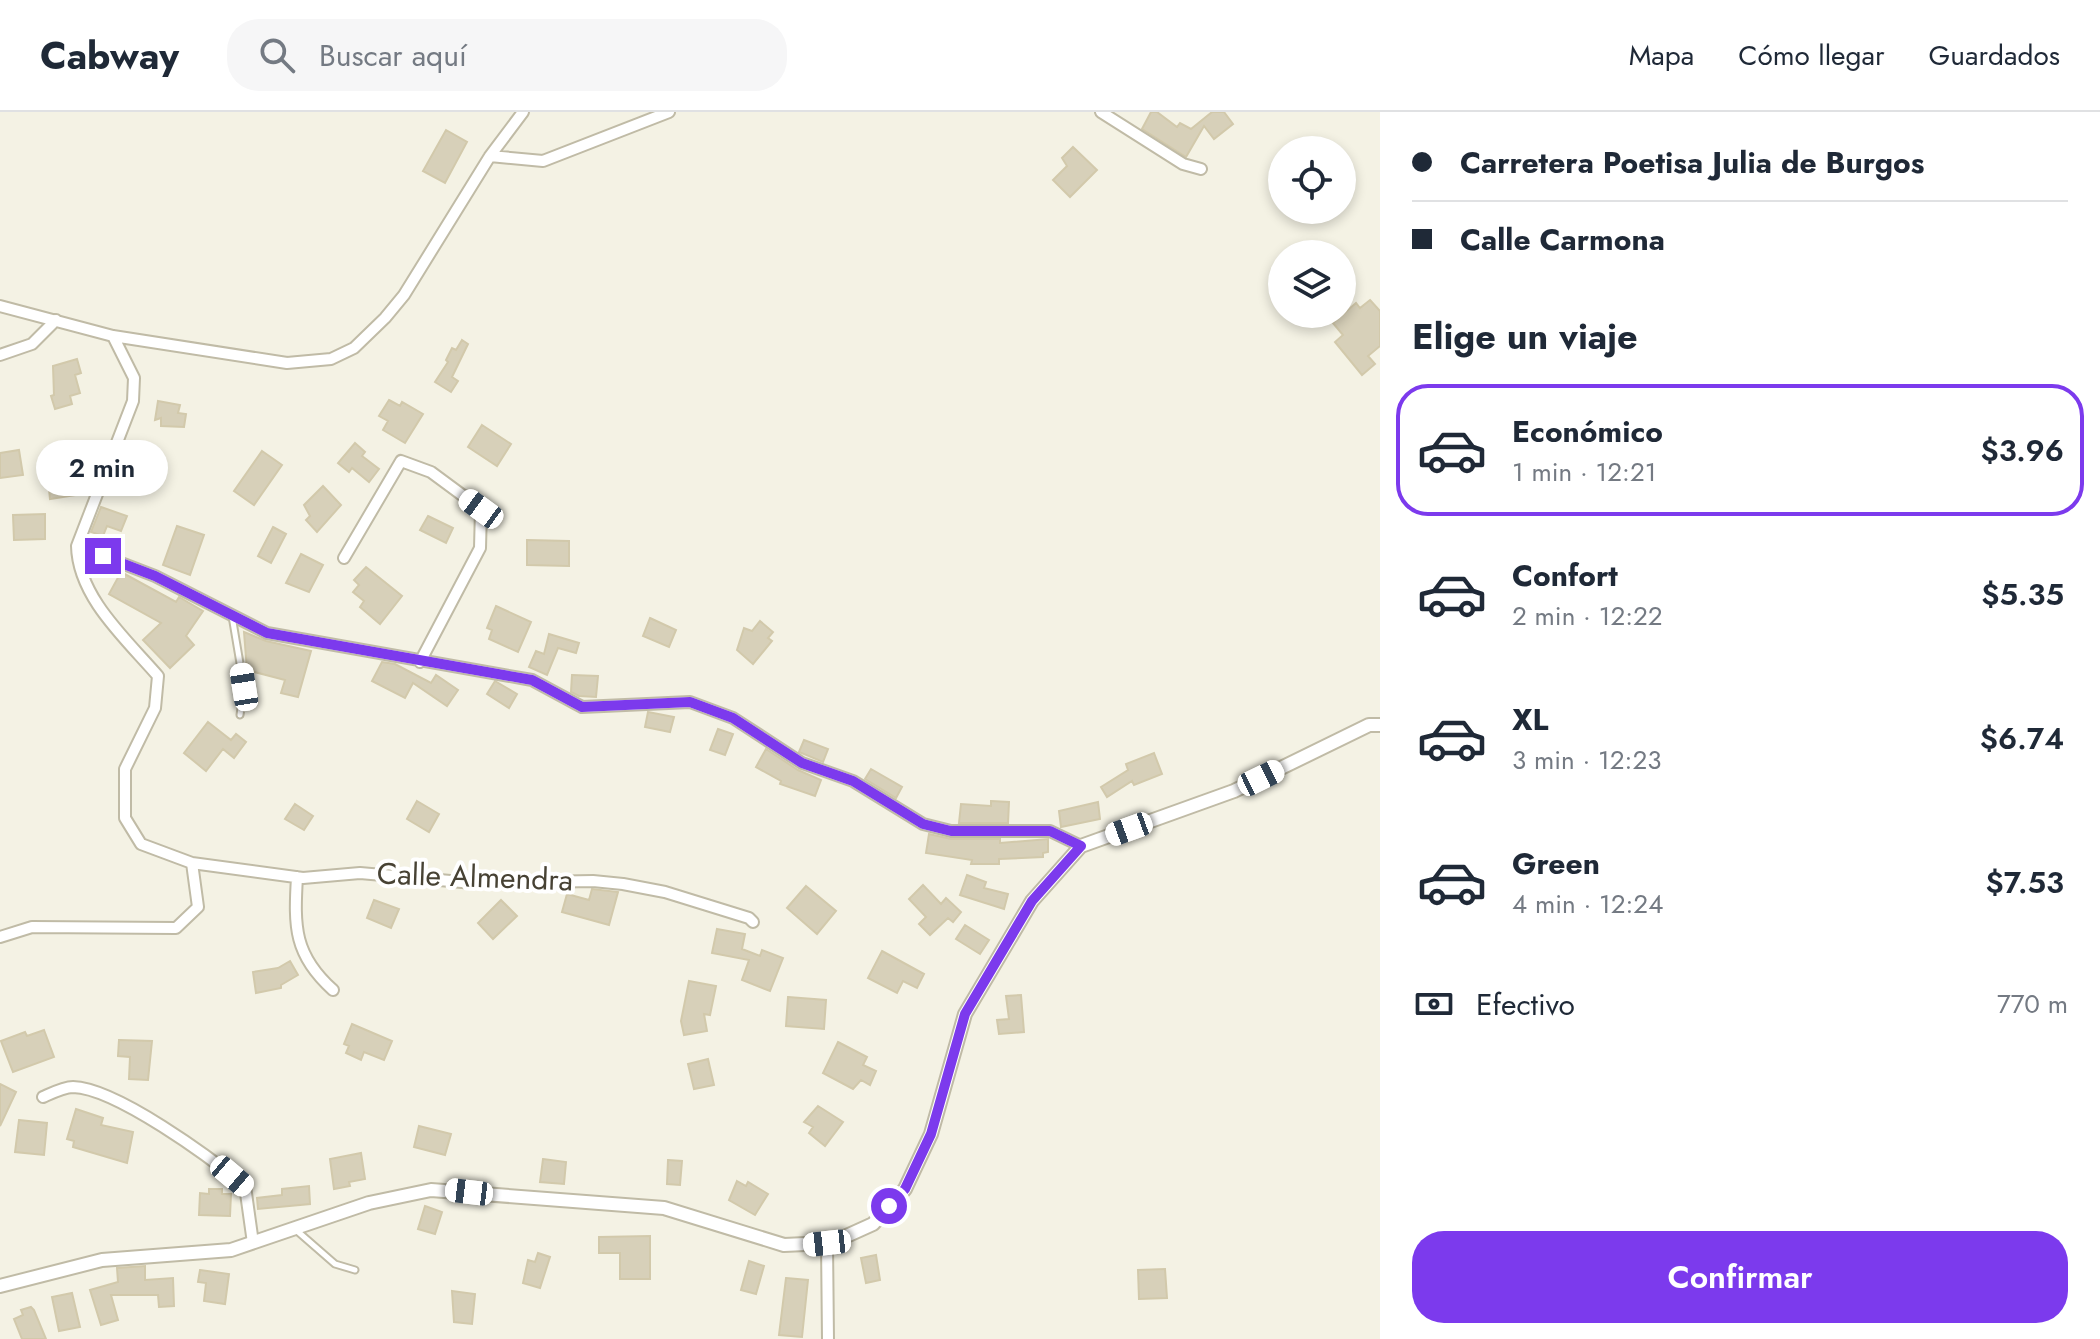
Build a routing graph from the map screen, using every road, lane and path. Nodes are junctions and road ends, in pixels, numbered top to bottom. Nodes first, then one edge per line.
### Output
1 (523, 112) edge
2 (669, 112) edge
3 (1101, 112) edge
4 (490, 156) junction
5 (1201, 169) dead end
6 (0, 306) edge
7 (56, 320) junction
8 (113, 336) junction
9 (0, 355) edge
10 (77, 546) junction
11 (344, 558) dead end
12 (232, 615) junction
13 (420, 662) junction
14 (240, 715) dead end
15 (1380, 725) edge
16 (1081, 846) junction
17 (192, 863) junction
18 (297, 877) junction
19 (753, 922) dead end
20 (0, 937) edge
21 (333, 990) dead end
22 (43, 1097) dead end
23 (295, 1229) junction
24 (253, 1243) junction
25 (827, 1243) junction
26 (355, 1270) dead end
27 (0, 1286) edge
28 (828, 1339) edge

1 - 4 street
2 - 4 street
3 - 5 street
4 - 8 street
6 - 7 street
7 - 8 street
7 - 9 street
8 - 10 street
10 - 12 street
10 - 17 street, Calle Almendra
11 - 13 street
12 - 13 street
12 - 14 lane
13 - 16 street
15 - 16 street
16 - 25 street
17 - 18 street, Calle Almendra
17 - 20 street
18 - 19 street, Calle Almendra
18 - 21 street
22 - 24 street
23 - 24 street
23 - 25 street
23 - 26 lane
24 - 27 street
25 - 28 street

